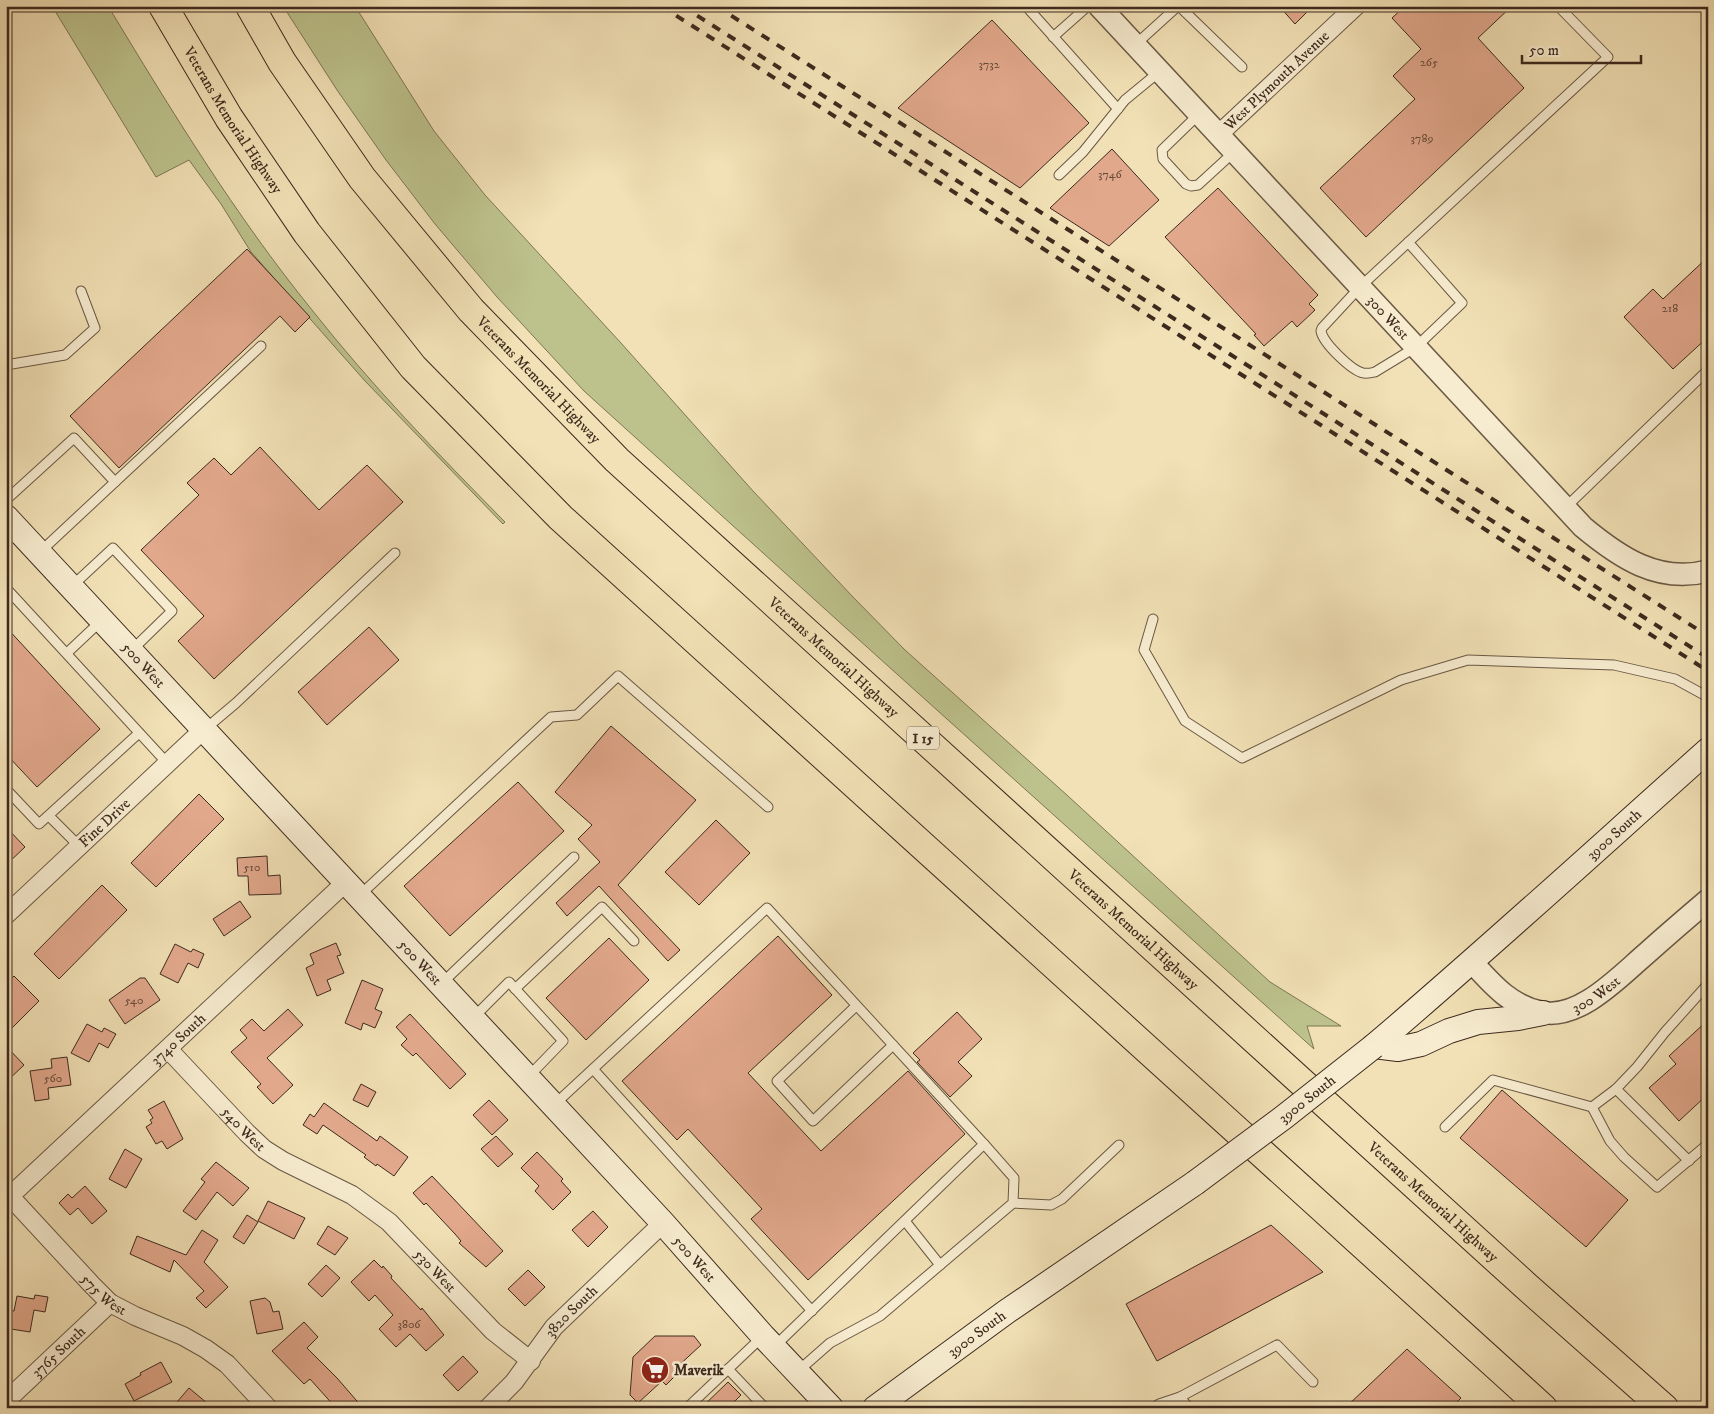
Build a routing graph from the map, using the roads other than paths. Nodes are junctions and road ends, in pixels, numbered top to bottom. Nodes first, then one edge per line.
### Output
1 (163, 6) edge
2 (250, 6) edge
3 (1026, 6) edge
4 (1088, 6) edge
5 (1099, 6) edge
6 (1179, 6) edge
7 (1356, 6) edge
8 (1558, 6) edge
9 (1053, 37) junction
10 (1135, 46) junction
11 (1242, 67) dead end
12 (1160, 72) junction
13 (1118, 109) junction
14 (1199, 114) junction
15 (1218, 135) junction
16 (1234, 152) junction
17 (1059, 175) dead end
18 (1408, 242) junction
19 (1360, 287) junction
20 (81, 291) dead end
21 (262, 346) dead end
22 (1416, 347) junction
23 (6, 365) edge
24 (1708, 370) edge
25 (115, 482) junction
26 (6, 500) edge
27 (1564, 508) junction
28 (6, 517) edge
29 (40, 553) junction
30 (395, 553) dead end
31 (1708, 571) edge
32 (71, 587) junction
33 (6, 588) edge
34 (1153, 619) dead end
35 (102, 620) junction
36 (130, 651) junction
37 (67, 653) junction
38 (1708, 697) edge
39 (204, 730) junction
40 (139, 733) junction
41 (1703, 754) edge
42 (168, 764) junction
43 (6, 789) edge
44 (768, 807) dead end
45 (50, 816) junction
46 (79, 846) junction
47 (574, 857) dead end
48 (352, 890) junction
49 (1708, 900) edge
50 (6, 916) edge
51 (634, 941) dead end
52 (1471, 961) junction
53 (440, 984) junction
54 (1708, 984) edge
55 (515, 989) junction
56 (856, 1006) junction
57 (1543, 1013) junction
58 (472, 1019) junction
59 (893, 1045) junction
60 (1374, 1046) junction
61 (168, 1049) junction
62 (593, 1069) junction
63 (527, 1078) junction
64 (1616, 1089) junction
65 (553, 1106) junction
66 (1592, 1107) junction
67 (1445, 1128) dead end
68 (984, 1144) junction
69 (1708, 1144) edge
70 (1119, 1145) dead end
71 (1689, 1161) junction
72 (336, 1187) joint
73 (8, 1194) edge
74 (1013, 1203) junction
75 (905, 1221) junction
76 (663, 1223) junction
77 (940, 1265) junction
78 (110, 1303) junction
79 (812, 1311) junction
80 (768, 1342) junction
81 (531, 1360) junction
82 (728, 1369) junction
83 (797, 1372) junction
84 (1313, 1382) dead end
85 (1180, 1397) junction
86 (6, 1401) edge
87 (268, 1408) edge
88 (488, 1408) edge
89 (687, 1408) edge
90 (765, 1408) edge
91 (831, 1408) edge
92 (875, 1408) edge
93 (1155, 1408) edge
94 (1189, 1408) edge
95 (1544, 1408) edge
96 (1664, 1408) edge

1 - 95 highway, Veterans Memorial Highway
2 - 96 highway, Veterans Memorial Highway / I 15
3 - 9 lane
4 - 9 lane
5 - 10 street, 300 West
6 - 10 lane
6 - 11 lane
7 - 15 street, West Plymouth Avenue
8 - 18 lane
9 - 13 lane
10 - 12 street, 300 West
12 - 13 lane
12 - 14 street, 300 West
13 - 17 lane
14 - 15 street, 300 West
14 - 16 lane
15 - 16 street, 300 West
16 - 19 street, 300 West
18 - 19 lane
18 - 22 lane
19 - 22 street, 300 West
19 - 22 lane
20 - 23 lane
21 - 25 lane
22 - 27 street, 300 West
24 - 27 lane
25 - 26 lane
25 - 29 lane
27 - 31 street, 300 West
28 - 29 main road, 500 West
29 - 32 main road, 500 West
30 - 39 lane
32 - 35 main road, 500 West
32 - 36 lane
33 - 37 lane
34 - 38 lane
35 - 36 main road, 500 West
35 - 37 lane
36 - 39 main road, 500 West
37 - 40 lane
39 - 42 street, Fine Drive
39 - 48 main road, 500 West
40 - 42 lane
40 - 45 lane
41 - 52 main road, 3900 South
42 - 46 street, Fine Drive
43 - 45 lane
44 - 48 lane
45 - 46 lane
46 - 50 street, Fine Drive
47 - 53 lane
48 - 53 main road, 500 West
48 - 61 street, 3740 South
49 - 57 street, 300 West
51 - 55 lane
52 - 57 street, 300 West
52 - 60 main road, 3900 South
53 - 58 main road, 500 West
54 - 64 lane
55 - 58 lane
55 - 63 lane
56 - 59 lane
56 - 59 lane
56 - 62 lane
57 - 60 main road
58 - 63 main road, 500 West
59 - 68 lane
60 - 92 main road, 3900 South, bridge
61 - 72 street, 540 West
61 - 73 street, 3740 South
62 - 65 lane
62 - 79 lane
63 - 65 main road, 500 West
64 - 66 lane
64 - 71 lane
65 - 76 main road, 500 West
66 - 67 lane
66 - 71 lane
68 - 74 lane
68 - 75 lane
69 - 71 lane
70 - 74 lane
72 - 81 street, 530 West
73 - 78 street, 575 West
74 - 77 lane
75 - 77 lane
75 - 79 lane
76 - 80 main road, 500 West
76 - 81 street, 3820 South
77 - 83 lane
78 - 86 street, 3765 South
78 - 87 street, 575 West
79 - 80 lane
80 - 82 lane
80 - 83 main road, 500 West
81 - 88 street, 3820 South
82 - 89 lane
82 - 90 lane
83 - 91 main road, 500 West
84 - 85 lane
85 - 93 lane
85 - 94 lane

